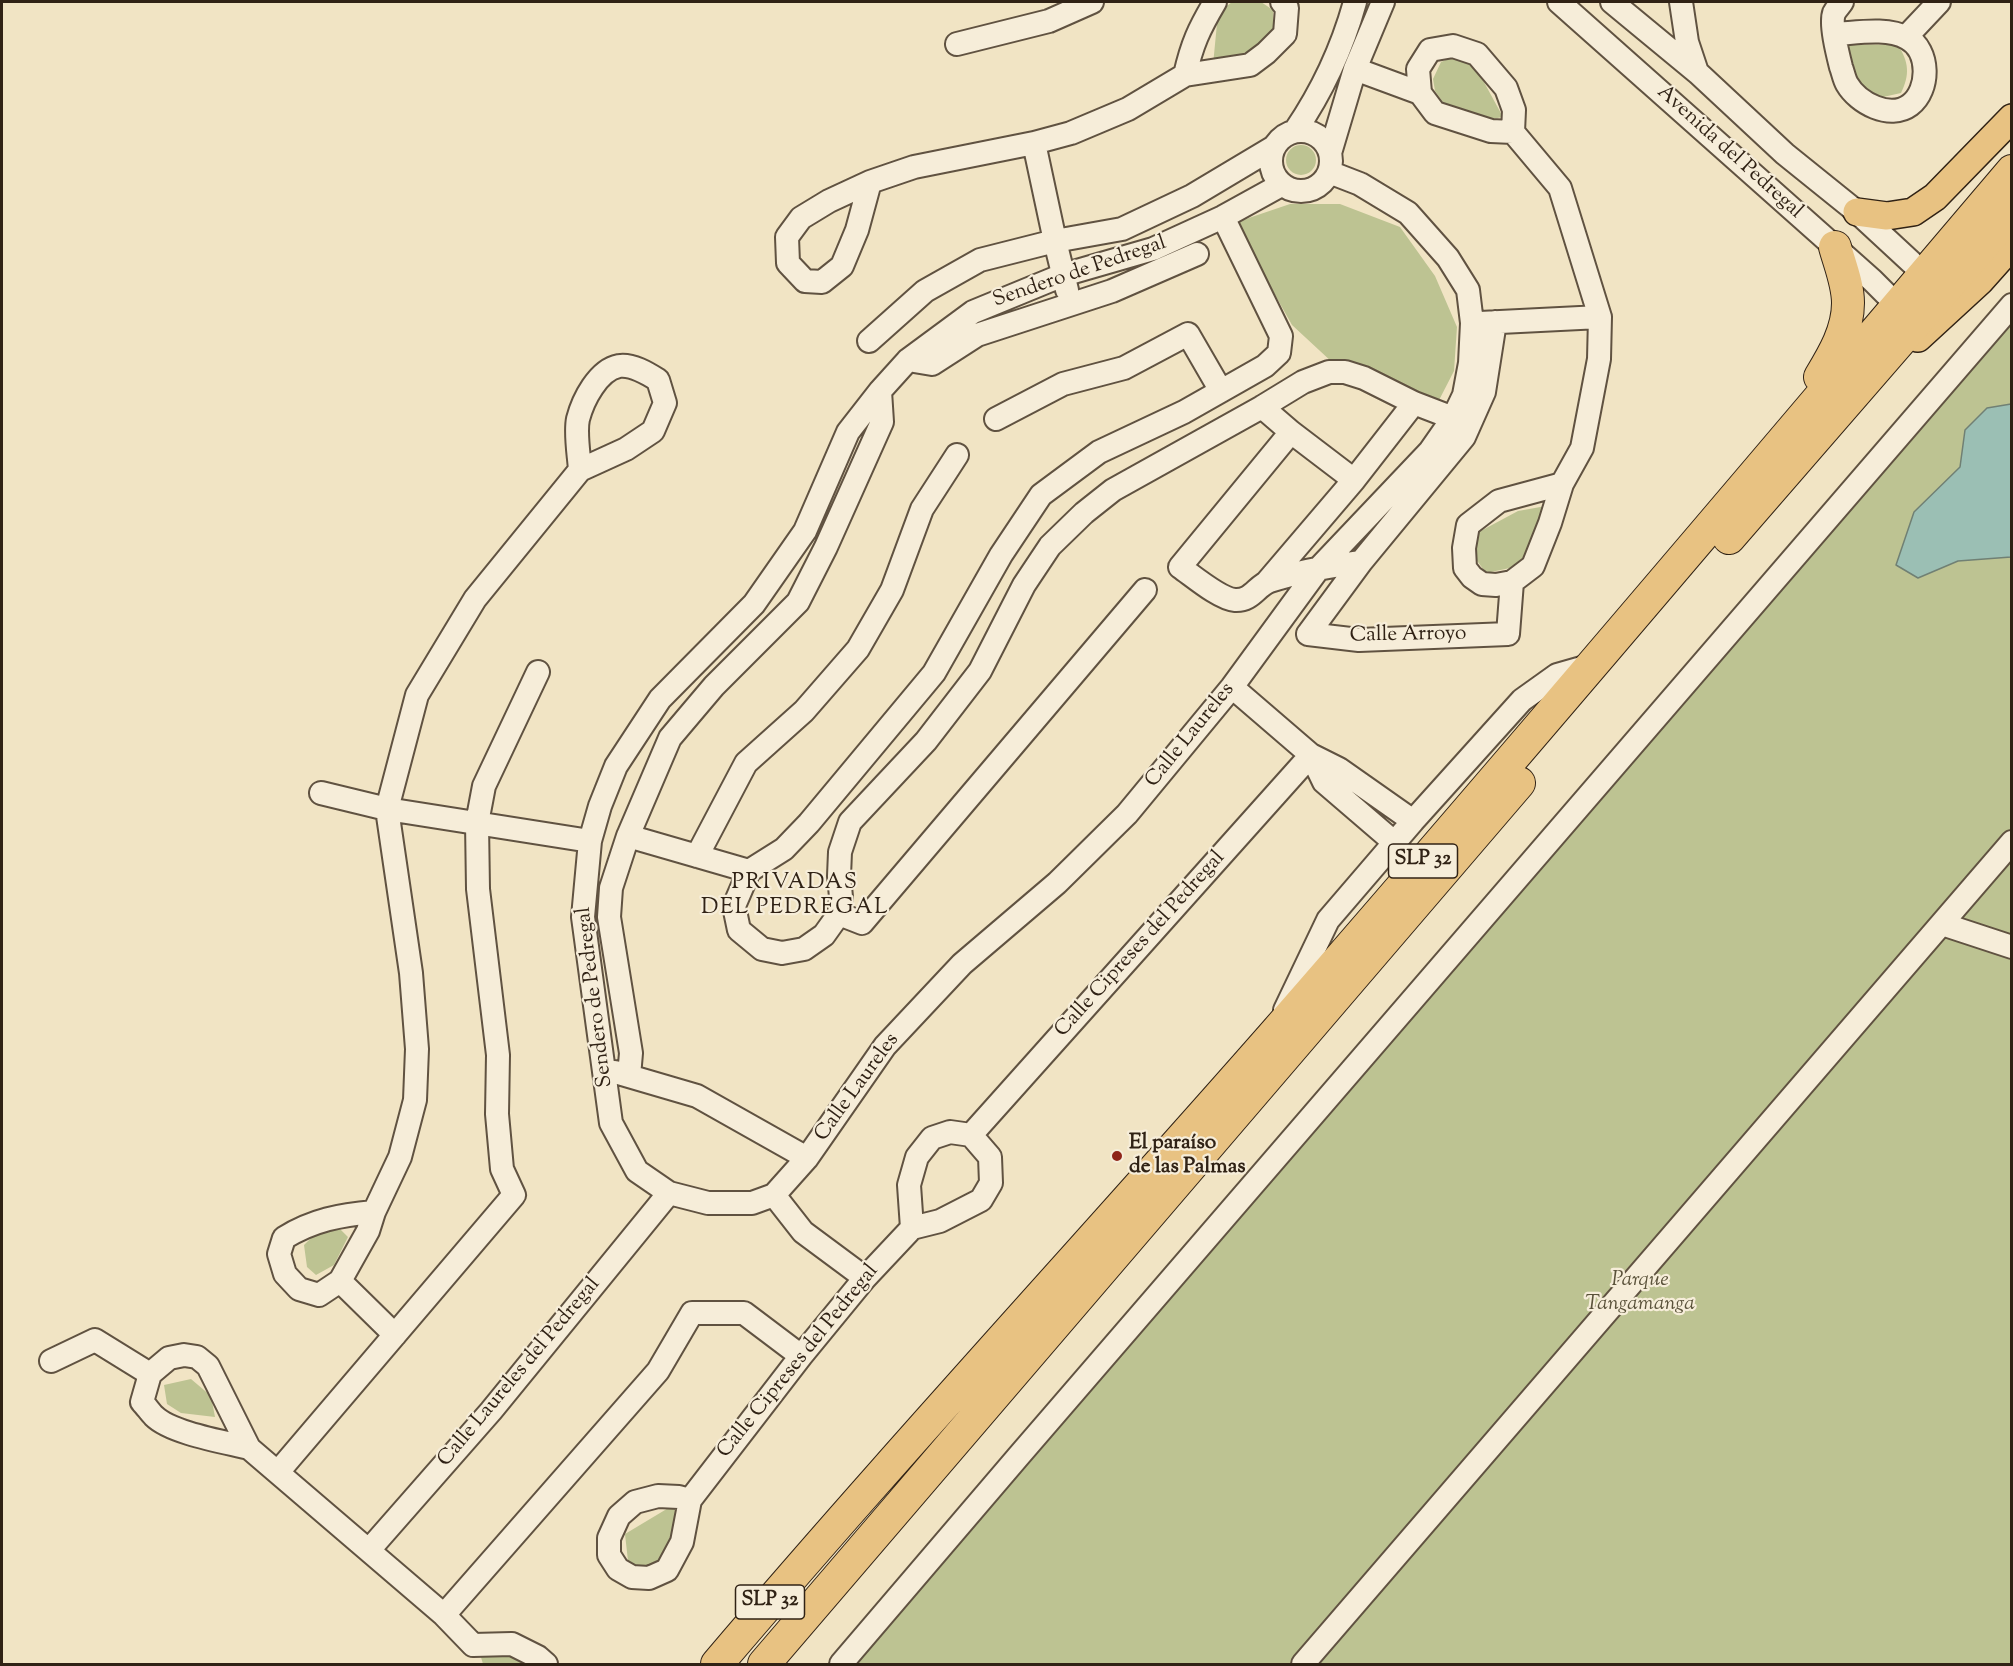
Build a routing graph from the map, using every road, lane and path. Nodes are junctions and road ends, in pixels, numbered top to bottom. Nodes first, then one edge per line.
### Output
1 (1092, 2) edge
2 (1215, 2) edge
3 (1282, 2) edge
4 (1355, 2) edge
5 (1383, 2) edge
6 (1559, 2) edge
7 (1612, 2) edge
8 (1681, 2) edge
9 (1842, 2) edge
10 (1939, 2) edge
11 (1357, 33) junction
12 (1834, 34) junction
13 (1906, 37) junction
14 (957, 44) dead end
15 (1355, 69) junction
16 (1698, 74) junction
17 (1185, 75) junction
18 (1420, 93) junction
19 (2012, 118) edge
20 (1295, 131) junction
21 (1513, 132) junction
22 (1034, 143) junction
23 (1274, 147) junction
24 (1785, 154) junction
25 (1330, 162) junction
26 (2012, 171) edge
27 (870, 182) junction
28 (1761, 182) junction
29 (1281, 185) junction
30 (1857, 212) junction
31 (2012, 212) edge
32 (1223, 217) junction
33 (1122, 229) junction
34 (1055, 242) junction
35 (2012, 245) edge
36 (1835, 247) junction
37 (1197, 254) dead end
38 (1128, 257) junction
39 (1156, 260) junction
40 (1924, 274) junction
41 (1063, 275) junction
42 (1070, 303) junction
43 (2012, 305) edge
44 (1898, 306) junction
45 (973, 312) junction
46 (1600, 316) junction
47 (1495, 322) junction
48 (1472, 323) junction
49 (977, 335) junction
50 (868, 341) dead end
51 (908, 360) junction
52 (880, 391) junction
53 (1221, 391) junction
54 (1414, 402) junction
55 (1262, 407) junction
56 (1836, 414) junction
57 (996, 419) dead end
58 (1459, 428) junction
59 (848, 432) junction
60 (1291, 432) junction
61 (1780, 445) junction
62 (869, 451) junction
63 (957, 455) dead end
64 (580, 470) junction
65 (1354, 480) junction
66 (1562, 484) junction
67 (805, 531) junction
68 (826, 547) junction
69 (1361, 562) junction
70 (1319, 568) junction
71 (1267, 582) junction
72 (1512, 582) junction
73 (1145, 590) dead end
74 (754, 604) junction
75 (777, 622) junction
76 (1592, 665) junction
77 (689, 670) junction
78 (538, 672) dead end
79 (714, 686) junction
80 (1232, 687) junction
81 (1311, 755) junction
82 (616, 766) junction
83 (653, 779) junction
84 (321, 793) dead end
85 (387, 809) junction
86 (1413, 821) junction
87 (477, 823) junction
88 (628, 837) junction
89 (590, 841) junction
90 (2012, 842) edge
91 (1395, 843) junction
92 (697, 856) junction
93 (749, 871) junction
94 (838, 914) junction
95 (583, 916) junction
96 (609, 916) junction
97 (1942, 924) junction
98 (2012, 947) edge
99 (1273, 1035) junction
100 (604, 1069) junction
101 (629, 1076) junction
102 (971, 1136) junction
103 (807, 1158) junction
104 (669, 1193) junction
105 (774, 1195) junction
106 (374, 1212) junction
107 (912, 1228) junction
108 (865, 1278) junction
109 (339, 1281) junction
110 (395, 1335) junction
111 (801, 1356) junction
112 (51, 1361) dead end
113 (150, 1374) junction
114 (249, 1448) junction
115 (278, 1472) junction
116 (690, 1500) dead end
117 (369, 1550) junction
118 (444, 1615) junction
119 (473, 1655) edge
120 (1306, 1664) edge
121 (546, 1665) edge
122 (717, 1665) edge
123 (764, 1665) edge
124 (842, 1665) edge

1 - 14 street
2 - 17 street
3 - 17 street
4 - 11 street
5 - 11 street
6 - 28 street, Avenida del Pedregal
7 - 16 street, Avenida del Pedregal
8 - 16 street
9 - 12 street
10 - 13 street
11 - 15 street
11 - 20 street
12 - 13 street
12 - 13 street
15 - 18 street
15 - 25 street
16 - 24 street, Avenida del Pedregal
17 - 22 street
18 - 21 street
18 - 21 street
19 - 30 main road
20 - 23 street
20 - 25 street
21 - 46 street
22 - 27 street
22 - 34 street
23 - 29 street
23 - 33 street
24 - 28 street
24 - 30 street, Avenida del Pedregal
25 - 29 street
25 - 48 street, Calle Laureles
26 - 40 highway, SLP 32
27 - 27 street
28 - 36 street, Avenida del Pedregal
29 - 32 street, Sendero de Pedregal
30 - 40 street, Avenida del Pedregal
31 - 56 highway, SLP 32
32 - 39 street, Sendero de Pedregal
32 - 53 street
33 - 34 street
33 - 38 street
34 - 41 street
34 - 50 street
35 - 56 main road
36 - 44 street, Avenida del Pedregal
36 - 61 highway
37 - 39 street
38 - 39 street, Sendero de Pedregal
38 - 41 street, Sendero de Pedregal
39 - 42 street
40 - 44 highway, SLP 32
41 - 42 street
41 - 45 street, Sendero de Pedregal
42 - 49 street
43 - 124 street
44 - 61 highway, SLP 32
45 - 49 street
45 - 51 street, Sendero de Pedregal
46 - 47 street
46 - 66 street
47 - 48 street
47 - 58 street
48 - 58 street, Calle Laureles
49 - 51 street
51 - 52 street, Sendero de Pedregal
52 - 59 street, Sendero de Pedregal
52 - 62 street
53 - 57 street
53 - 93 street
54 - 55 street
54 - 58 street
54 - 65 street
55 - 60 street
55 - 94 street
56 - 123 highway, SLP 32
58 - 69 street
58 - 70 street, Calle Laureles
59 - 62 street
59 - 67 street, Sendero de Pedregal
60 - 65 street
60 - 71 street
61 - 76 highway, SLP 32
62 - 68 street
63 - 92 street
64 - 64 street
64 - 85 street
65 - 71 street
66 - 72 street
66 - 72 street
67 - 68 street
67 - 74 street, Sendero de Pedregal
68 - 75 street
69 - 70 street
69 - 72 street, Calle Arroyo
70 - 71 street
70 - 80 street, Calle Laureles
73 - 94 street
74 - 75 street
74 - 77 street, Sendero de Pedregal
75 - 79 street
76 - 86 street
76 - 99 highway, SLP 32
77 - 79 street
77 - 82 street, Sendero de Pedregal
78 - 87 street
79 - 83 street
80 - 81 street
80 - 103 street, Calle Laureles
81 - 86 street
81 - 91 street
81 - 102 street, Calle Cipreses del Pedregal
82 - 83 street
82 - 89 street, Sendero de Pedregal
83 - 88 street
84 - 85 street
85 - 87 street
85 - 106 street
86 - 91 street
87 - 89 street
87 - 110 street
88 - 92 street
88 - 96 street
89 - 95 street, Sendero de Pedregal
90 - 97 street
91 - 99 street
92 - 93 street
93 - 94 street
95 - 96 street
95 - 100 street, Sendero de Pedregal
96 - 101 street
97 - 98 street
97 - 120 street
99 - 122 highway, SLP 32
100 - 101 street
100 - 104 street, Sendero de Pedregal
101 - 103 street
102 - 107 street
102 - 107 street
103 - 105 street, Calle Laureles
104 - 105 street
104 - 117 street, Calle Laureles del Pedregal
105 - 108 street
106 - 109 street
106 - 109 street
107 - 108 street, Calle Cipreses del Pedregal
108 - 111 street, Calle Cipreses del Pedregal
109 - 110 street
110 - 115 street
111 - 116 street, Calle Cipreses del Pedregal
111 - 118 street
112 - 113 street
113 - 114 street
113 - 114 street
114 - 115 street
115 - 117 street
117 - 118 street
118 - 119 street
119 - 121 street

